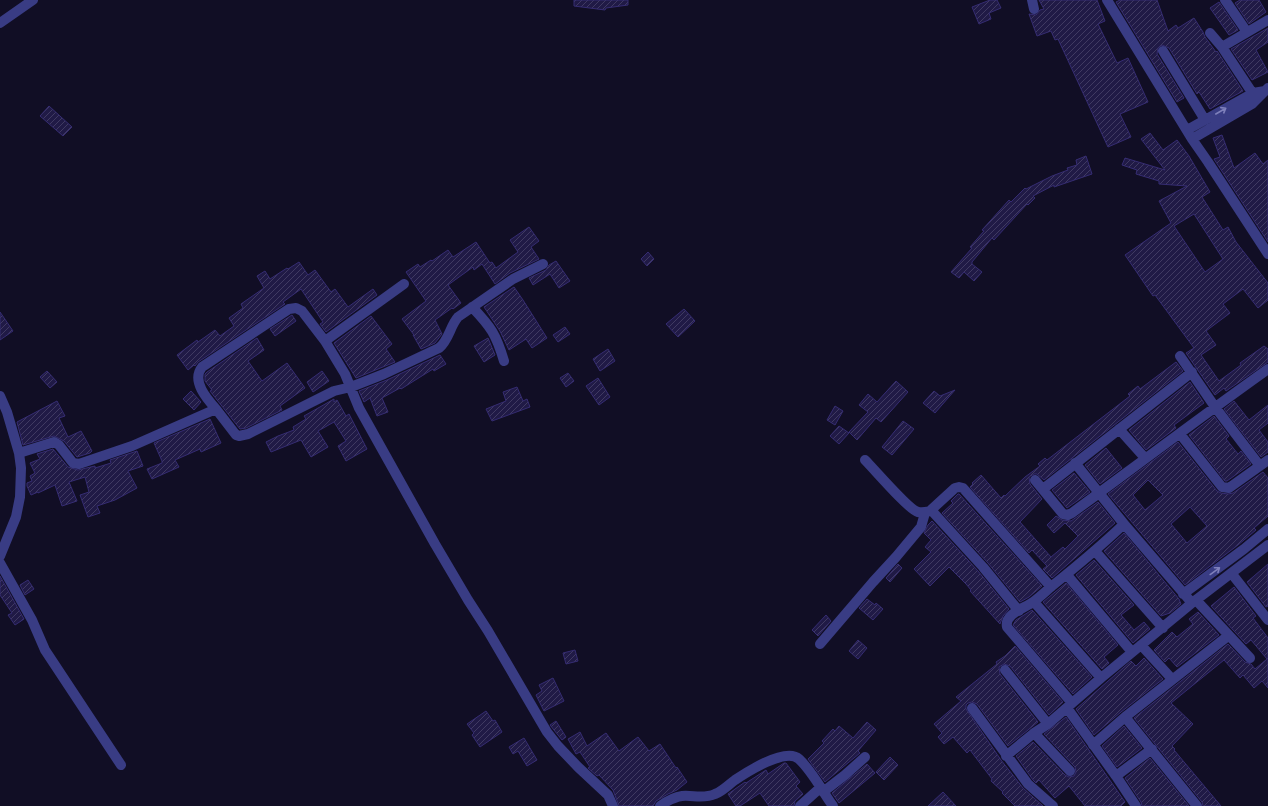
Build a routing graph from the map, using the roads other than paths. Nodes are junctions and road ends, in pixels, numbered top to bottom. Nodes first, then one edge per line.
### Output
1 (33, 0) edge
2 (1107, 0) edge
3 (1225, 0) edge
4 (1268, 20) edge
5 (0, 23) edge
6 (1247, 32) junction
7 (1210, 33) dead end
8 (1222, 47) junction
9 (1164, 51) dead end
10 (1266, 89) edge
11 (1255, 97) junction
12 (1205, 120) junction
13 (1191, 138) junction
14 (1268, 254) edge
15 (543, 264) dead end
16 (404, 284) dead end
17 (472, 307) junction
18 (325, 341) junction
19 (1180, 356) dead end
20 (504, 361) dead end
21 (1268, 369) edge
22 (1192, 372) junction
23 (351, 387) junction
24 (1, 399) edge
25 (1215, 407) junction
26 (216, 409) junction
27 (1119, 429) junction
28 (1180, 434) junction
29 (20, 453) junction
30 (1145, 458) junction
31 (865, 460) dead end
32 (1268, 460) edge
33 (1075, 463) junction
34 (1260, 466) junction
35 (1035, 480) dead end
36 (1043, 489) junction
37 (1099, 493) junction
38 (928, 512) junction
39 (1124, 524) junction
40 (1268, 529) edge
41 (1268, 545) edge
42 (1095, 551) junction
43 (0, 556) edge
44 (0, 563) edge
45 (1232, 574) junction
46 (1066, 575) junction
47 (1051, 587) junction
48 (1183, 594) junction
49 (1034, 602) junction
50 (1194, 602) junction
51 (1019, 611) junction
52 (1268, 620) edge
53 (1163, 628) junction
54 (1228, 636) junction
55 (820, 644) dead end
56 (1141, 645) junction
57 (1132, 652) junction
58 (1250, 658) dead end
59 (1005, 670) dead end
60 (1101, 678) junction
61 (1172, 679) junction
62 (1069, 705) junction
63 (972, 708) dead end
64 (1125, 717) junction
65 (1048, 724) junction
66 (1034, 733) junction
67 (1093, 745) junction
68 (1152, 749) junction
69 (1006, 756) junction
70 (866, 757) dead end
71 (122, 765) dead end
72 (1070, 771) dead end
73 (1116, 776) junction
74 (821, 790) junction
75 (613, 806) edge
76 (660, 806) edge
77 (800, 806) edge
78 (833, 806) edge
79 (1053, 806) edge
80 (1136, 806) edge
81 (1197, 806) edge

1 - 5 street
2 - 13 street
3 - 6 street
4 - 6 street
6 - 8 street
7 - 8 street
8 - 11 street
9 - 12 street
10 - 11 street
12 -> 11 street
11 - 13 street
12 - 13 street
13 - 14 street
15 - 17 street
16 - 18 street
17 - 20 street
17 - 23 street
18 - 23 street
18 - 26 street
19 - 22 street
21 - 25 street
22 - 25 street
22 - 27 street
23 - 26 street
23 - 75 street
24 - 29 street
25 - 28 street
25 - 34 street
26 - 29 street
27 - 30 street
27 - 33 street
28 - 30 street
28 - 34 street
29 - 43 street
30 - 37 street
31 - 38 street
32 - 34 street
33 - 36 street
33 - 37 street
35 - 36 street
36 - 37 street
37 - 39 street
38 - 47 street
38 - 51 street
38 - 55 street
39 - 42 street
39 - 48 street
48 -> 40 street
41 - 45 street
42 - 46 street
42 - 53 street
44 - 71 street
45 - 50 street
45 - 52 street
46 - 47 street
46 - 57 street
47 - 49 street
48 - 50 street
49 - 51 street
49 - 60 street
50 - 53 street
50 - 54 street
51 - 62 street
53 - 56 street
54 - 58 street
54 - 61 street
56 - 57 street
56 - 61 street
57 - 60 street
59 - 65 street
60 - 62 street
61 - 64 street
62 - 65 street
62 - 67 street
63 - 69 street
64 - 67 street
64 - 68 street
65 - 66 street
66 - 69 street
66 - 72 street
67 - 73 street
68 - 73 street
68 - 81 street
69 - 79 street
70 - 74 street
73 - 80 street
74 - 76 street
74 - 77 street
74 - 78 street

